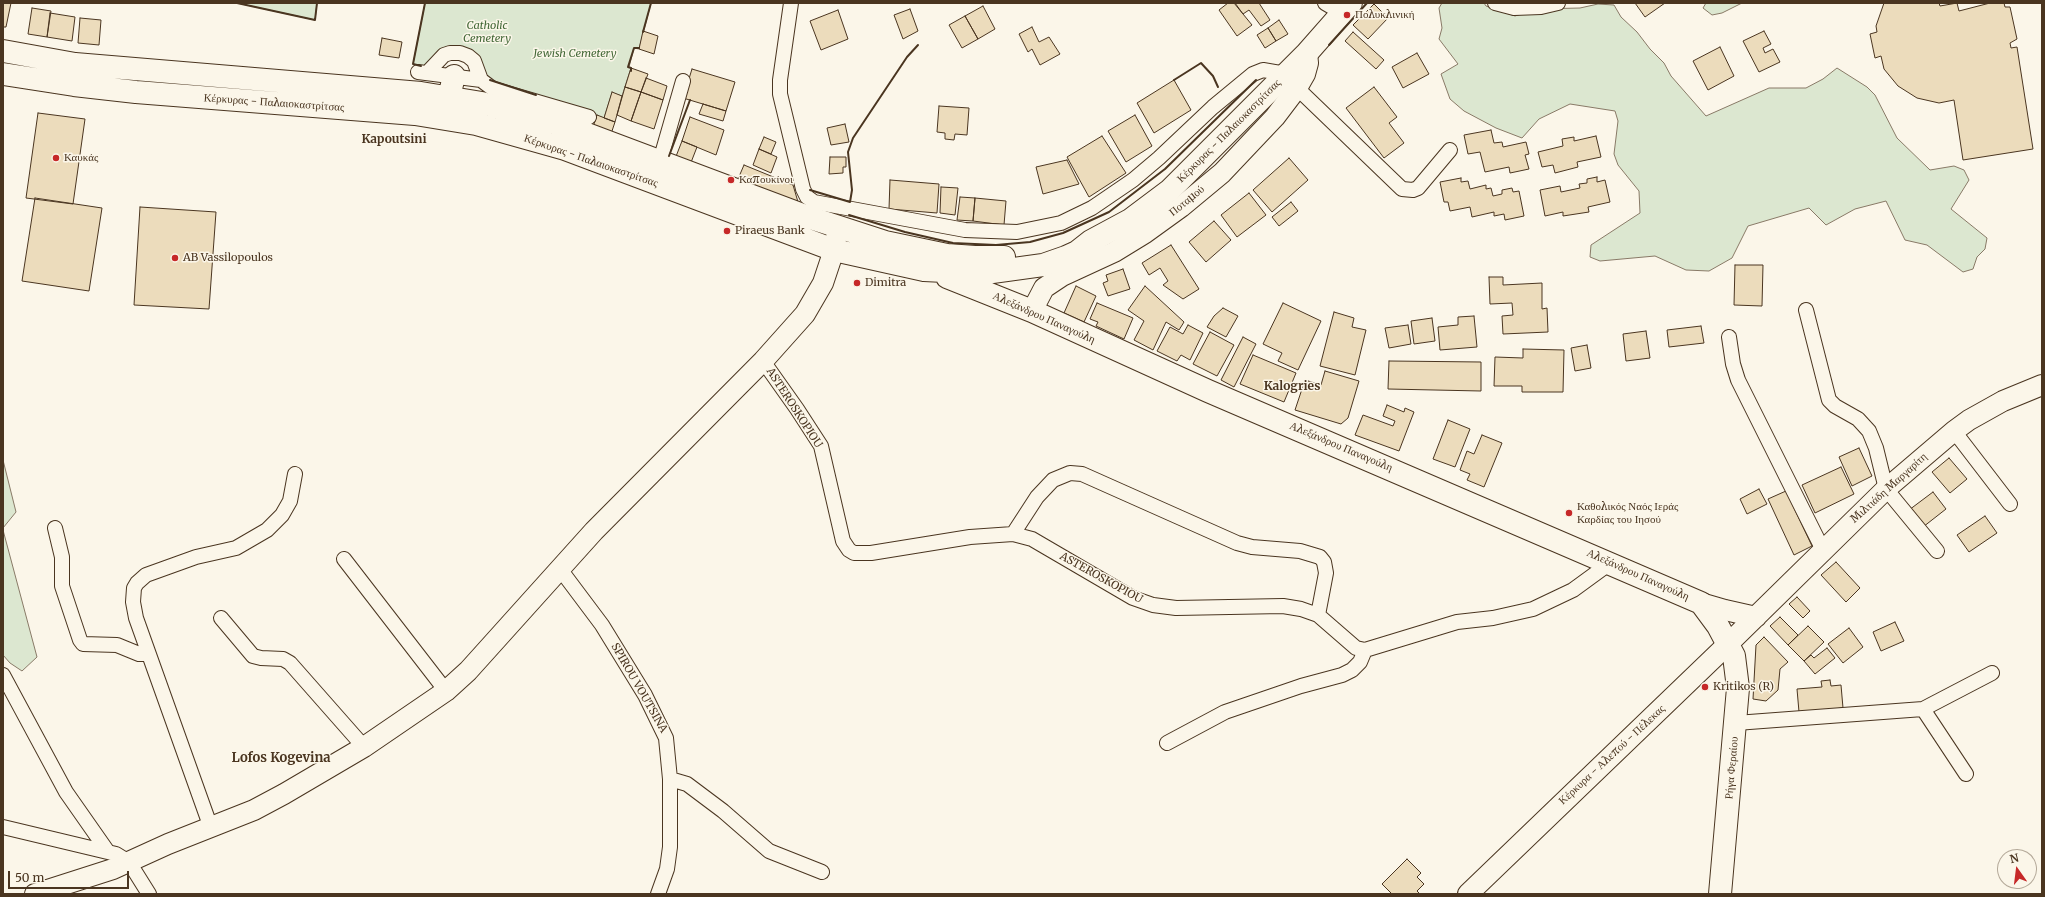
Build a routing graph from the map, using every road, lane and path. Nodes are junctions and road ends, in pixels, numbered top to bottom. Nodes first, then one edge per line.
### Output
1 (791, 3) edge
2 (1495, 3) edge
3 (1558, 3) edge
4 (1339, 6) edge
5 (3, 51) edge
6 (3, 74) edge
7 (454, 76) junction
8 (481, 80) junction
9 (683, 81) dead end
10 (1291, 81) junction
11 (449, 97) junction
12 (550, 114) junction
13 (589, 117) dead end
14 (1450, 150) dead end
15 (660, 162) junction
16 (811, 210) junction
17 (838, 227) junction
18 (1091, 241) junction
19 (834, 250) junction
20 (935, 272) junction
21 (1806, 310) dead end
22 (1032, 311) junction
23 (1729, 337) dead end
24 (763, 361) junction
25 (2042, 385) edge
26 (1954, 431) junction
27 (295, 474) dead end
28 (1886, 489) junction
29 (2010, 504) dead end
30 (56, 528) dead end
31 (1013, 534) junction
32 (1823, 550) junction
33 (1937, 551) dead end
34 (344, 559) dead end
35 (1610, 563) junction
36 (560, 569) junction
37 (1701, 603) junction
38 (1318, 615) junction
39 (1756, 617) junction
40 (221, 618) dead end
41 (1728, 644) junction
42 (1365, 650) junction
43 (148, 654) junction
44 (1992, 673) dead end
45 (3, 675) edge
46 (446, 691) junction
47 (1922, 709) junction
48 (1736, 723) junction
49 (1167, 743) dead end
50 (364, 747) junction
51 (1966, 774) dead end
52 (670, 779) junction
53 (3, 827) edge
54 (211, 828) junction
55 (108, 852) junction
56 (128, 862) junction
57 (822, 872) dead end
58 (35, 894) edge
59 (149, 894) edge
60 (658, 894) edge
61 (1468, 894) edge
62 (1720, 894) edge

1 - 16 street
2 - 3 street
4 - 10 main road, Κέρκυρας - Παλαιοκαστρίτσας
5 - 11 main road, Κέρκυρας - Παλαιοκαστρίτσας
6 - 19 main road, Κέρκυρας - Παλαιοκαστρίτσας
7 - 8 street
7 - 8 street
7 - 11 main road
8 - 12 street
9 - 15 street
10 - 14 street
10 - 16 street
10 - 18 main road, Κέρκυρας - Παλαιοκαστρίτσας
10 - 22 street, Ποταμού
11 - 12 main road, Κέρκυρας - Παλαιοκαστρίτσας
12 - 13 street
12 - 15 main road, Κέρκυρας - Παλαιοκαστρίτσας
15 - 16 main road, Κέρκυρας - Παλαιοκαστρίτσας
16 - 17 main road, Κέρκυρας - Παλαιοκαστρίτσας
17 - 18 main road, Κέρκυρας - Παλαιοκαστρίτσας
17 - 19 street
18 - 20 main road, Κέρκυρας - Παλαιοκαστρίτσας
19 - 20 main road, Κέρκυρας - Παλαιοκαστρίτσας
19 - 24 street
20 - 22 main road, Αλεξάνδρου Παναγούλη
21 - 28 street
22 - 35 main road, Αλεξάνδρου Παναγούλη
23 - 32 street
24 - 31 street, ASTEROSKOPIOU
24 - 36 street
25 - 26 street, Μιλτιάδη Μαργαρίτη
26 - 28 street, Μιλτιάδη Μαργαρίτη
26 - 29 street
27 - 43 street
28 - 32 street, Μιλτιάδη Μαργαρίτη
28 - 33 street
30 - 43 street
31 - 38 street, ASTEROSKOPIOU
31 - 38 street
32 - 39 street, Μιλτιάδη Μαργαρίτη
34 - 46 street
35 - 37 main road, Αλεξάνδρου Παναγούλη
35 - 42 street
36 - 46 street
36 - 52 street, SPIROU VOUTSINA
37 - 39 street
37 - 41 main road, Αλεξάνδρου Παναγούλη
38 - 42 street, ASTEROSKOPIOU
39 - 41 street, Κέρκυρα - Αλεπού - Πέλεκας
40 - 50 street
41 - 48 main road, Ρήγα Φεραίου
41 - 61 street, Κέρκυρα - Αλεπού - Πέλεκας
42 - 49 street
43 - 54 street
44 - 47 street
45 - 55 street
46 - 50 street
47 - 48 street
47 - 51 street
48 - 62 main road, Ρήγα Φεραίου
50 - 54 street
52 - 57 street
52 - 60 street, SPIROU VOUTSINA
53 - 55 street
54 - 56 street
55 - 56 street
56 - 58 street
56 - 59 street

